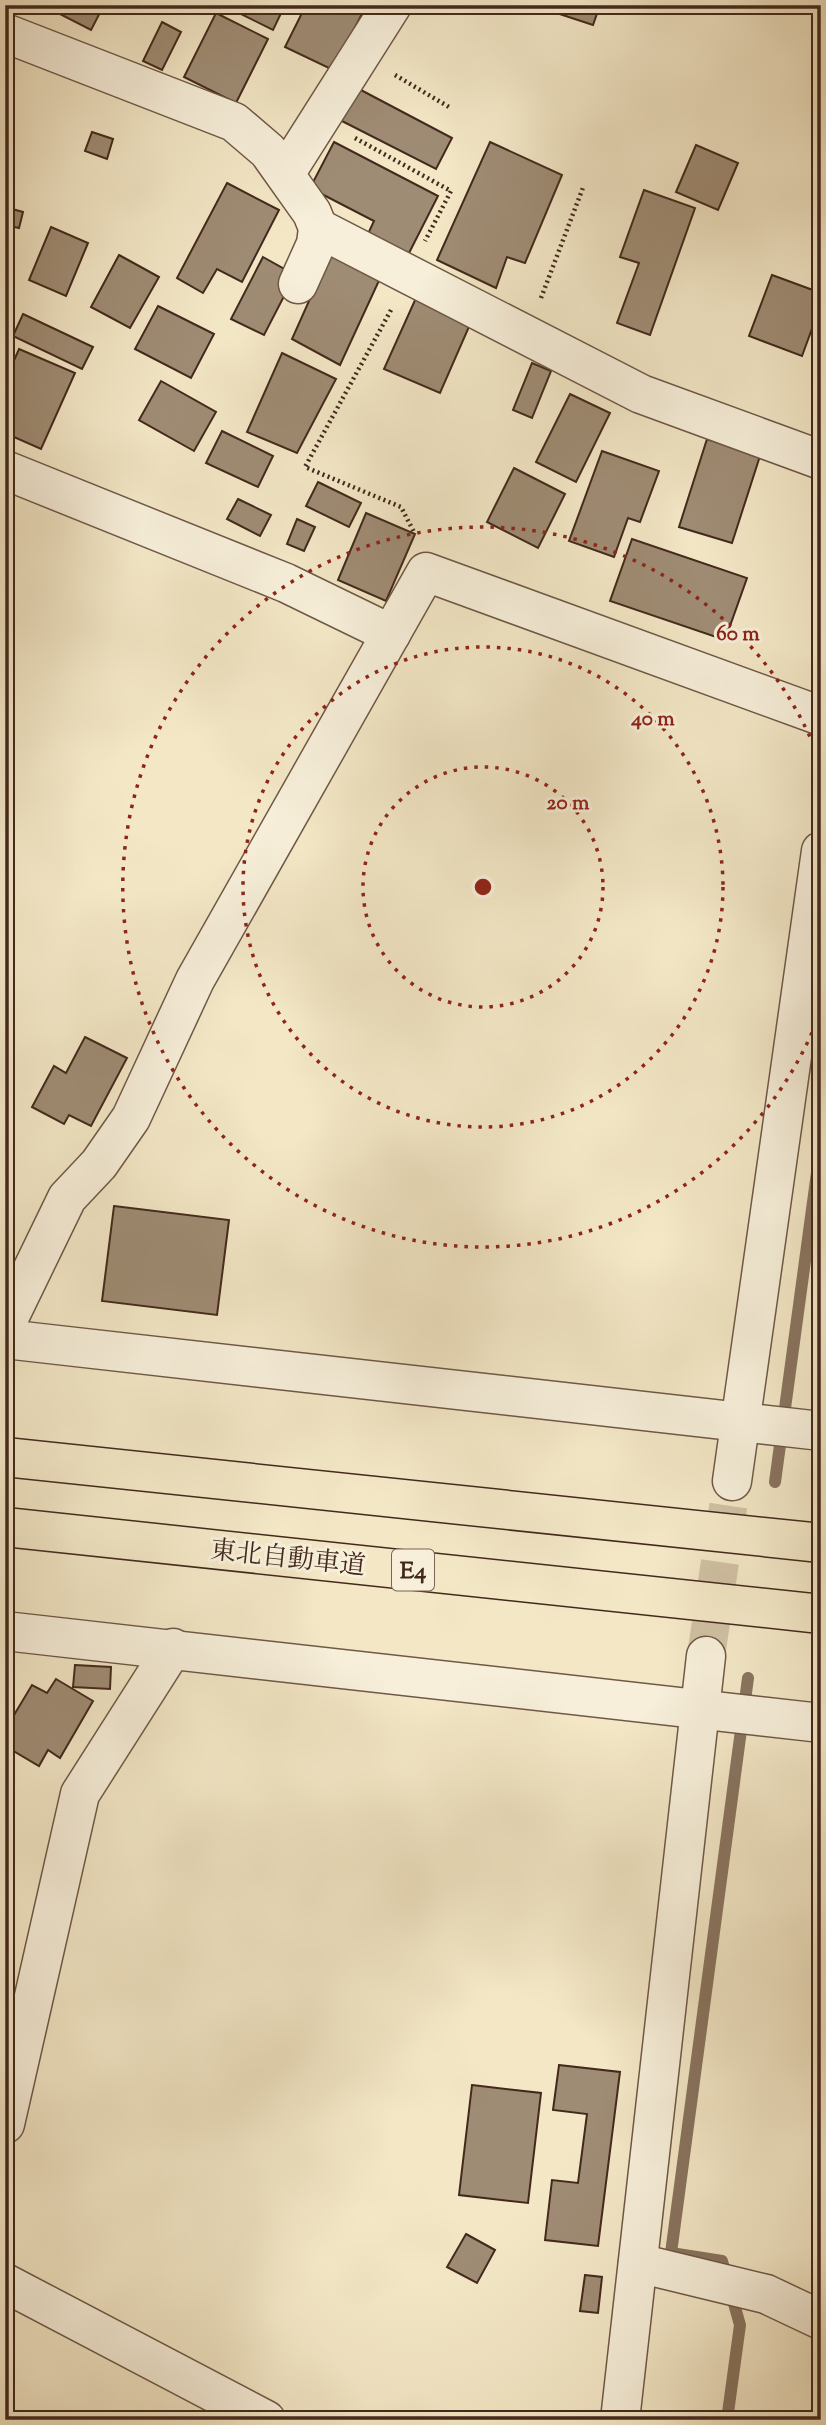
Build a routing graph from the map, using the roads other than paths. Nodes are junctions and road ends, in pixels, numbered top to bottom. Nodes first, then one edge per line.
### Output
1 (392, 5) edge
2 (5, 33) edge
3 (285, 174) junction
4 (318, 228) junction
5 (298, 284) dead end
6 (821, 460) edge
7 (5, 470) edge
8 (391, 634) junction
9 (821, 716) edge
10 (821, 850) edge
11 (810, 1012) edge
12 (5, 1326) edge
13 (5, 1339) edge
14 (741, 1423) junction
15 (821, 1432) edge
16 (5, 1457) edge
17 (732, 1482) tunnel mouth
18 (5, 1527) edge
19 (821, 1543) edge
20 (821, 1614) edge
21 (5, 1631) edge
22 (173, 1648) junction
23 (706, 1656) tunnel mouth
24 (700, 1708) junction
25 (821, 1723) edge
26 (5, 2124) edge
27 (638, 2263) junction
28 (5, 2283) edge
29 (821, 2320) edge
30 (266, 2420) edge
31 (620, 2420) edge

1 - 3 street
2 - 3 street
3 - 4 street
4 - 5 street
4 - 6 street
7 - 8 street
8 - 9 street
8 - 12 street
10 - 11 street
11 - 14 street
13 - 14 street
14 - 15 street
14 - 17 street
16 - 19 highway
18 - 20 highway, 東北自動車道 / E4
21 - 22 street
22 - 24 street
22 - 26 street
23 - 24 street
24 - 25 street
24 - 27 street
27 - 29 street
27 - 31 street
28 - 30 street

